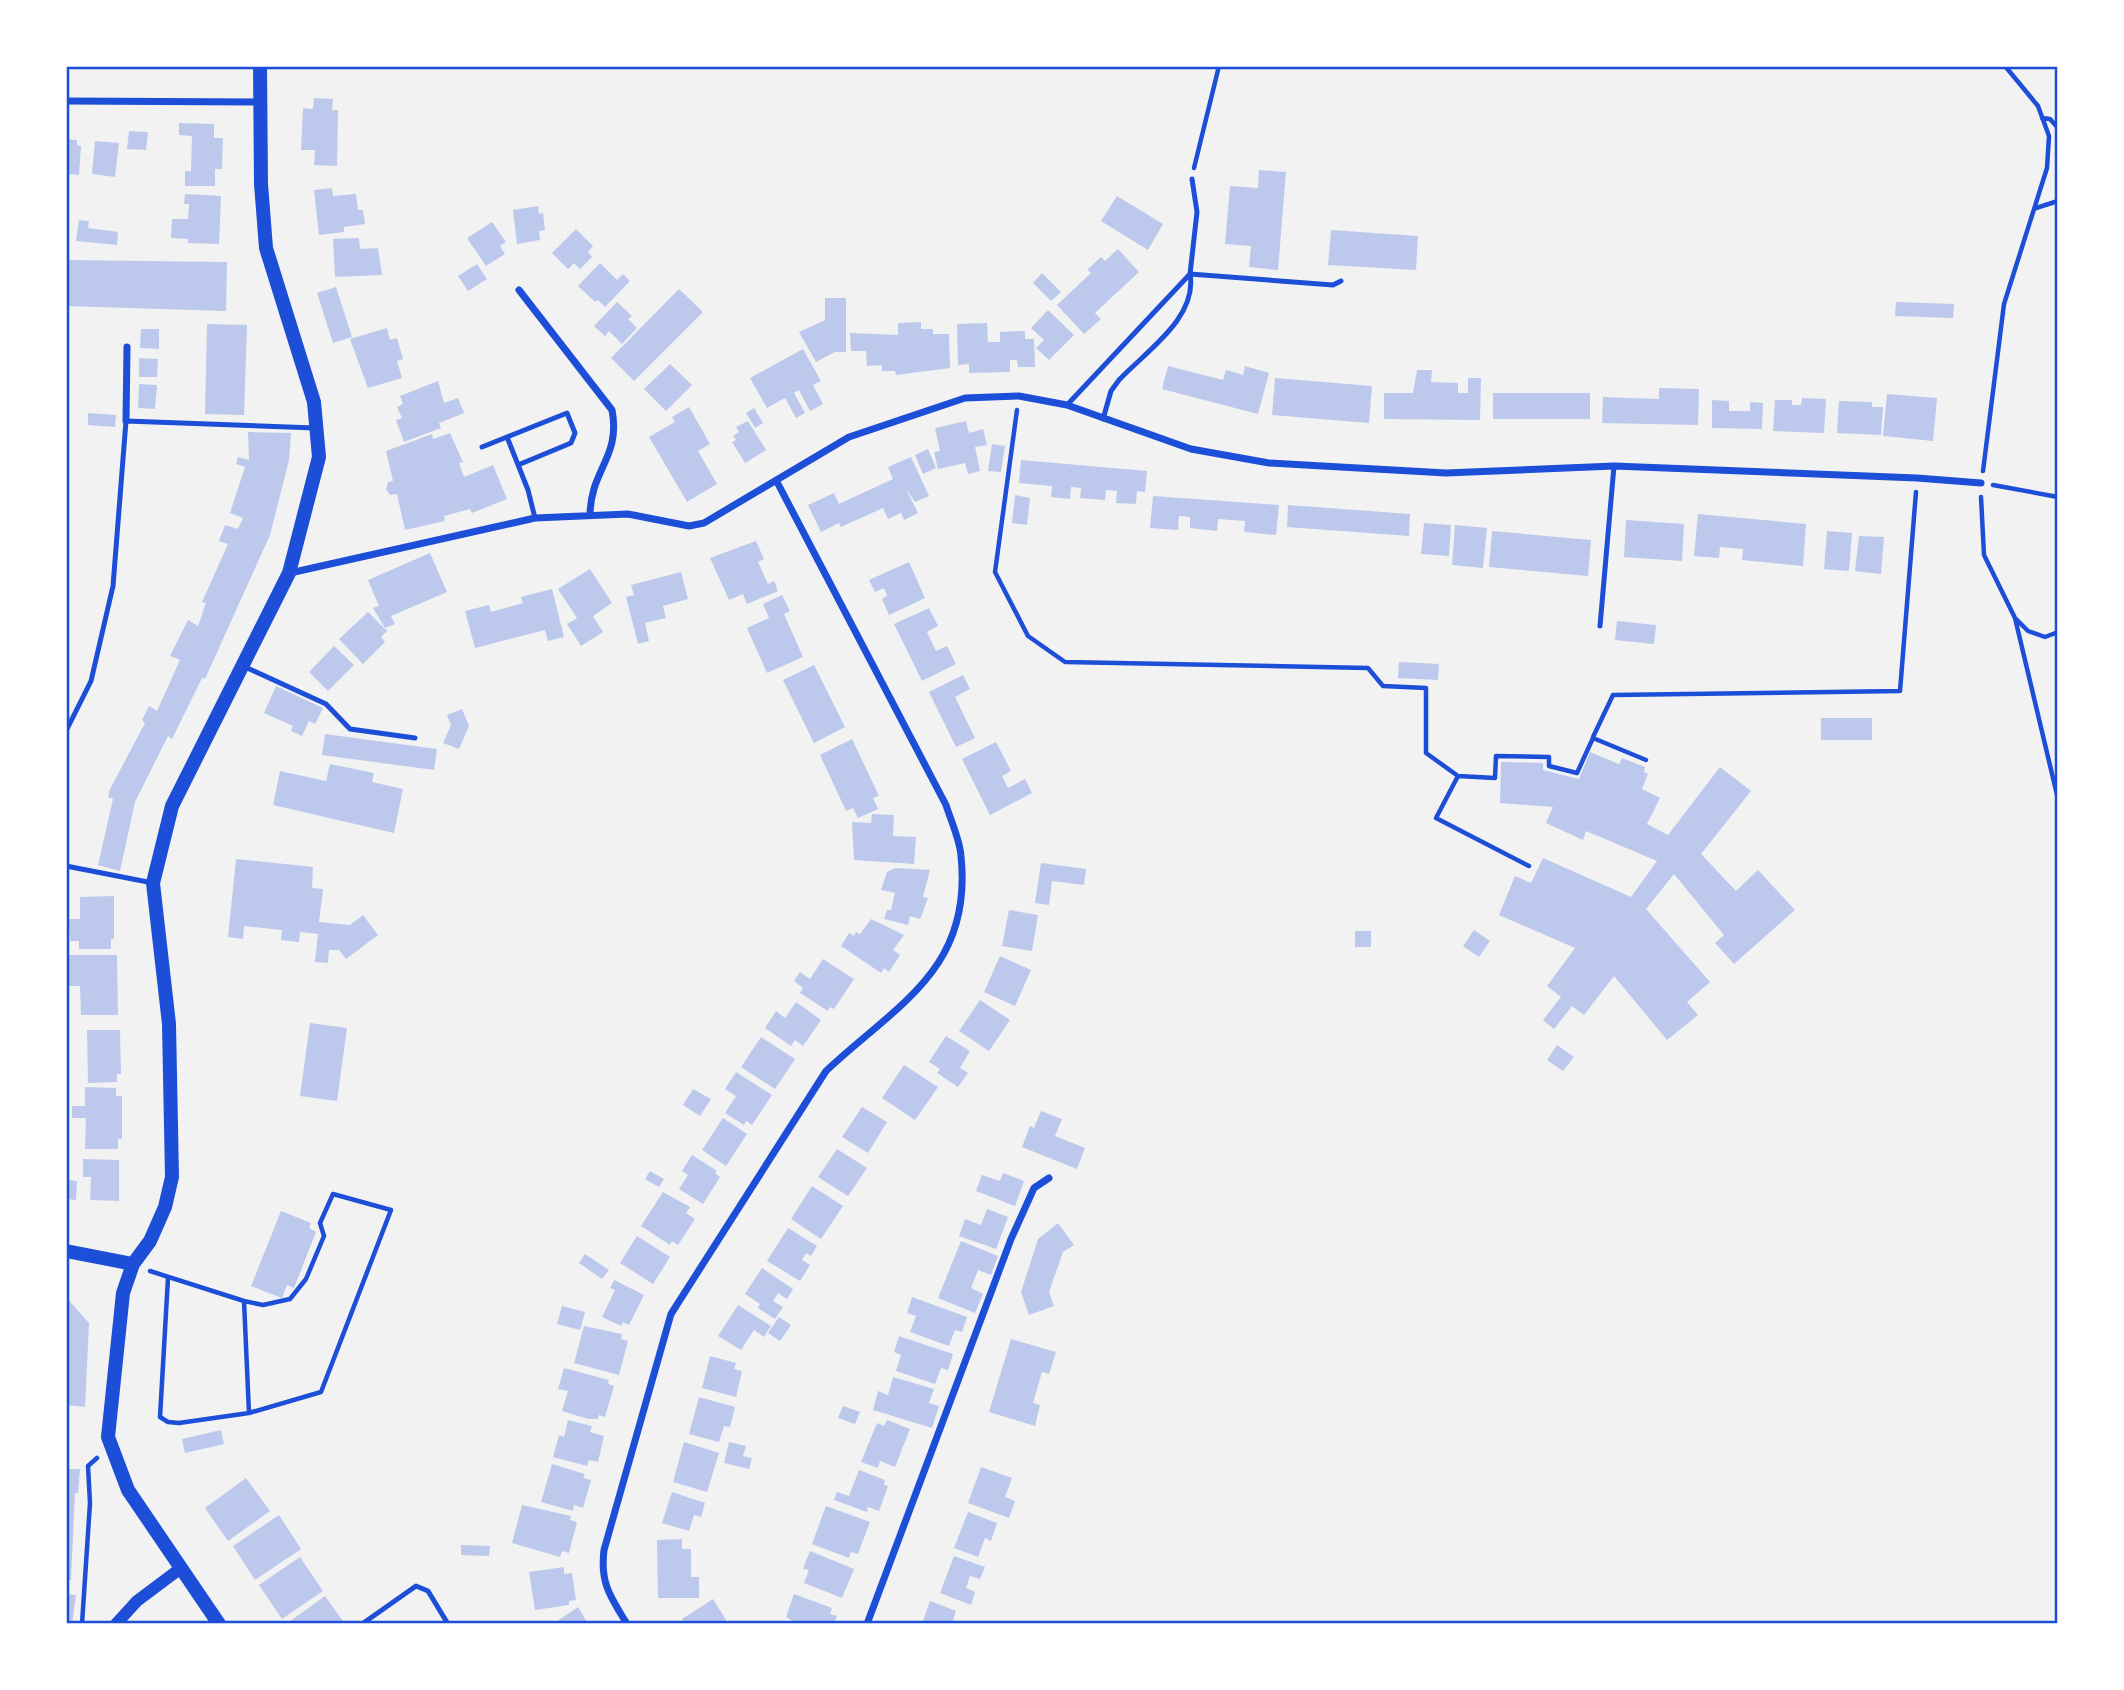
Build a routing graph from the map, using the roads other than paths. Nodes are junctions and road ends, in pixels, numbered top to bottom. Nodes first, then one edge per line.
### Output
1 (260, 66) edge
2 (66, 101) edge
3 (261, 102) junction
4 (1192, 179) road end
5 (1190, 274) junction
6 (1341, 281) dead end
7 (519, 290) dead end
8 (127, 347) dead end
9 (1067, 405) junction
10 (1103, 419) junction
11 (126, 421) junction
12 (318, 428) junction
13 (507, 437) junction
14 (482, 447) dead end
15 (518, 465) junction
16 (1615, 466) junction
17 (776, 480) junction
18 (1982, 483) road end
19 (590, 514) junction
20 (535, 517) junction
21 (289, 573) junction
22 (1600, 626) dead end
23 (243, 666) junction
24 (66, 730) edge
25 (415, 738) dead end
26 (66, 866) edge
27 (153, 883) junction
28 (1049, 1178) dead end
29 (66, 1251) edge
30 (133, 1264) junction
31 (181, 1568) junction
32 (116, 1623) edge
33 (219, 1623) edge
34 (362, 1623) edge
35 (448, 1623) edge
36 (627, 1623) edge
37 (867, 1623) edge

1 - 3 main road
2 - 3 street
3 - 12 main road
4 - 5 lane
5 - 6 lane
5 - 9 lane
5 - 10 lane
7 - 19 street
8 - 11 street
9 - 10 street
9 - 17 street
10 - 16 street
11 - 12 lane
11 - 24 lane
12 - 21 main road
13 - 14 lane
13 - 15 lane
13 - 15 lane
15 - 20 lane
16 - 18 street
16 - 22 lane
17 - 19 street
17 - 36 street
19 - 20 street
20 - 21 street
21 - 23 main road
23 - 25 lane
23 - 27 main road
26 - 27 lane
27 - 30 main road
28 - 37 street
29 - 30 main road
30 - 31 main road
31 - 32 street
31 - 33 main road
34 - 35 lane

